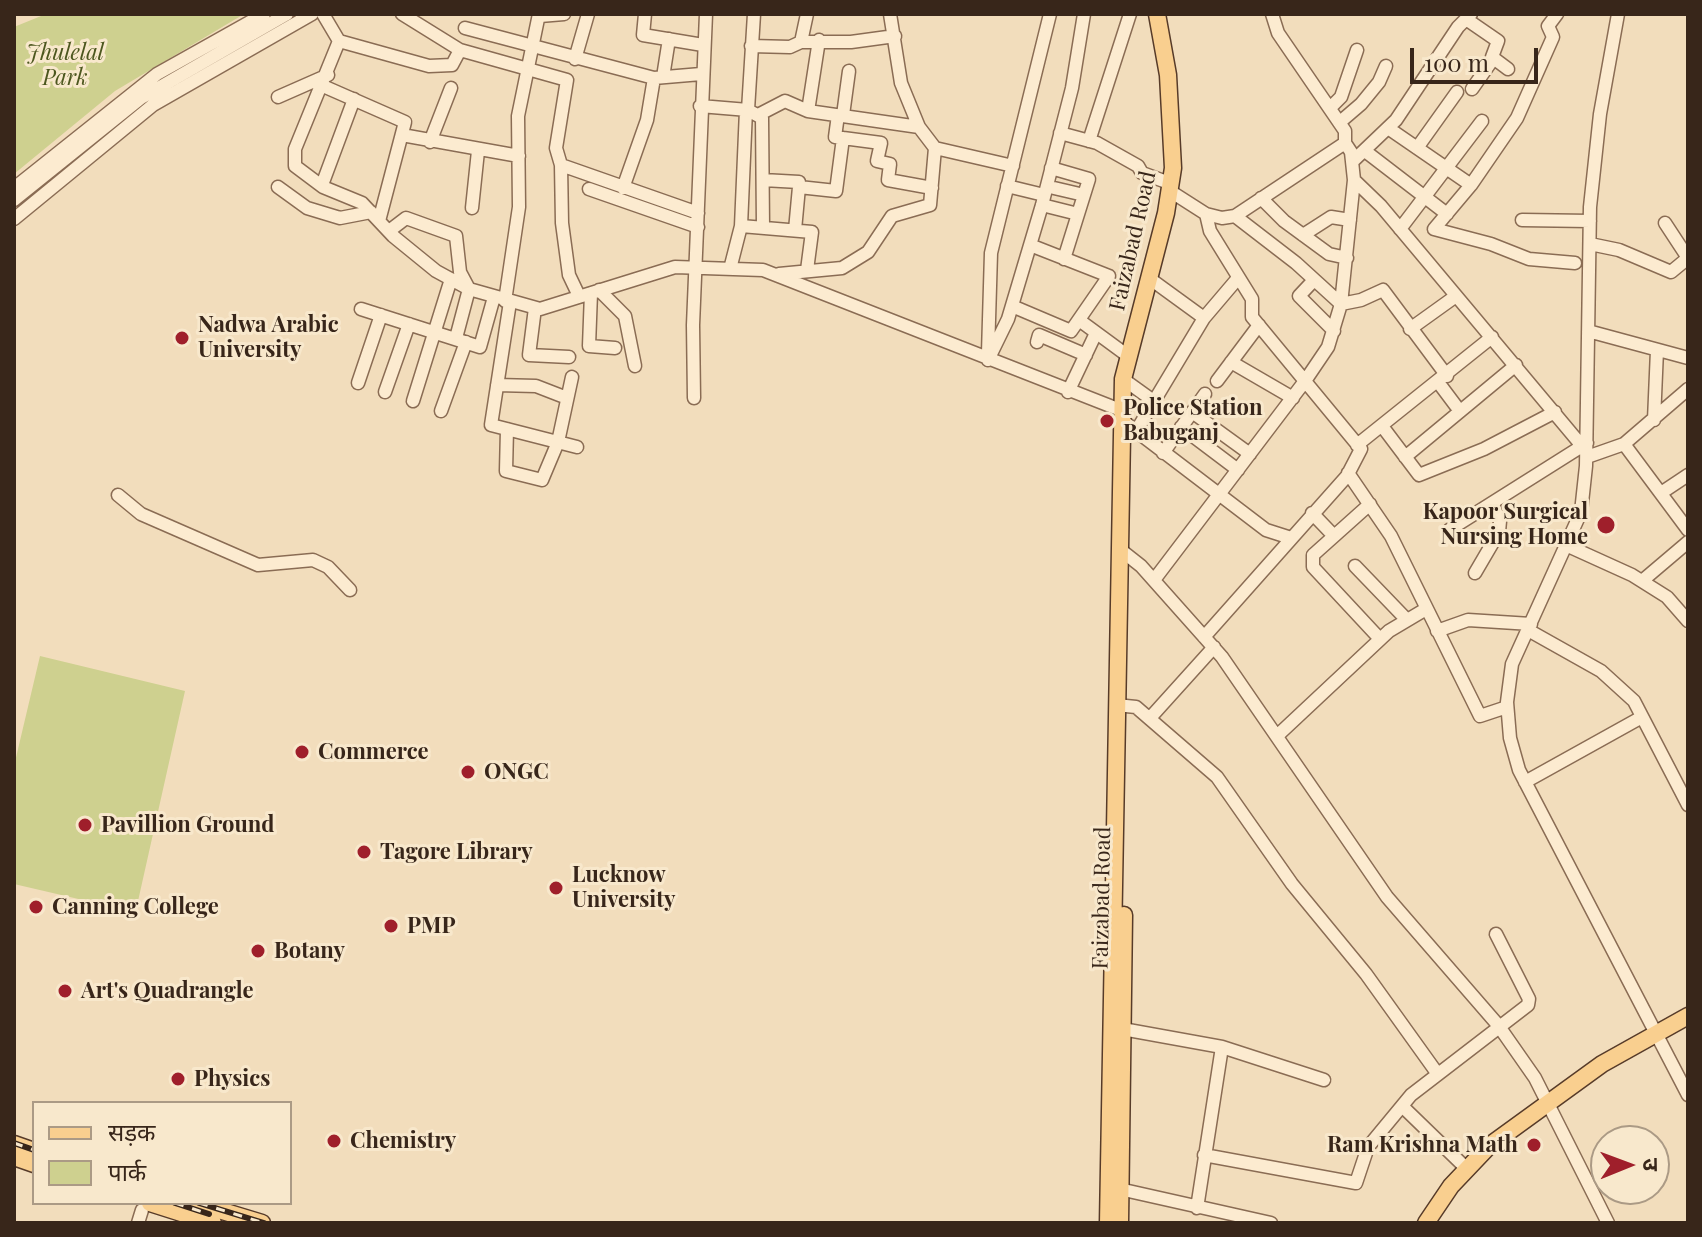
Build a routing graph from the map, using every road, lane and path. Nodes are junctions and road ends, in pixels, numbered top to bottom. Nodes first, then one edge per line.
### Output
1 (264, 14) edge
2 (287, 14) edge
3 (312, 14) edge
4 (323, 14) edge
5 (402, 14) edge
6 (564, 14) edge
7 (588, 14) edge
8 (645, 14) edge
9 (706, 14) edge
10 (754, 14) edge
11 (807, 14) edge
12 (890, 14) edge
13 (1050, 14) edge
14 (1084, 14) edge
15 (1130, 14) edge
16 (1157, 14) edge
17 (1272, 14) edge
18 (1557, 14) edge
19 (1618, 14) edge
20 (539, 15) edge
21 (1468, 17) edge
22 (465, 28) dead end
23 (895, 36) junction
24 (669, 39) junction
25 (819, 40) junction
26 (339, 41) junction
27 (801, 42) junction
28 (703, 45) junction
29 (532, 46) junction
30 (751, 46) junction
31 (460, 50) junction
32 (1357, 50) dead end
33 (575, 59) junction
34 (1473, 60) dead end
35 (1490, 63) junction
36 (1386, 66) dead end
37 (1508, 69) dead end
38 (527, 70) junction
39 (849, 71) dead end
40 (701, 74) junction
41 (659, 77) junction
42 (326, 80) junction
43 (451, 88) dead end
44 (1472, 89) dead end
45 (1457, 92) dead end
46 (278, 97) dead end
47 (354, 99) junction
48 (700, 106) junction
49 (1330, 108) junction
50 (808, 111) junction
51 (751, 112) junction
52 (840, 115) junction
53 (1482, 121) dead end
54 (1340, 122) junction
55 (919, 127) junction
56 (1388, 128) junction
57 (1060, 133) junction
58 (402, 135) junction
59 (843, 138) junction
60 (1089, 141) junction
61 (430, 142) junction
62 (1345, 143) junction
63 (935, 148) junction
64 (1417, 148) junction
65 (478, 151) junction
66 (1365, 151) junction
67 (519, 156) junction
68 (1352, 162) junction
69 (561, 165) junction
70 (1013, 166) junction
71 (1051, 168) junction
72 (1447, 168) junction
73 (763, 180) junction
74 (1354, 180) junction
75 (322, 185) junction
76 (1471, 185) junction
77 (1007, 186) junction
78 (278, 187) dead end
79 (799, 187) junction
80 (14, 188) edge
81 (623, 188) junction
82 (932, 188) junction
83 (1171, 188) junction
84 (589, 189) dead end
85 (1084, 195) junction
86 (1047, 196) junction
87 (1426, 197) junction
88 (1261, 198) junction
89 (14, 200) edge
90 (472, 208) dead end
91 (1078, 214) junction
92 (1206, 214) junction
93 (1447, 214) junction
94 (1235, 216) junction
95 (375, 217) junction
96 (14, 219) edge
97 (698, 220) junction
98 (1350, 220) junction
99 (1522, 220) dead end
100 (1590, 221) junction
101 (1665, 223) dead end
102 (741, 226) junction
103 (763, 226) junction
104 (1400, 229) junction
105 (795, 230) junction
106 (389, 231) junction
107 (1303, 235) junction
108 (1590, 244) junction
109 (1030, 245) junction
110 (1347, 258) junction
111 (1064, 259) junction
112 (1575, 263) dead end
113 (696, 268) junction
114 (730, 269) junction
115 (807, 270) junction
116 (779, 274) junction
117 (1149, 278) junction
118 (1238, 278) junction
119 (451, 279) junction
120 (1314, 280) junction
121 (469, 289) junction
122 (590, 293) junction
123 (1456, 296) junction
124 (503, 300) junction
125 (1341, 304) junction
126 (1012, 306) junction
127 (535, 308) junction
128 (361, 309) dead end
129 (381, 315) junction
130 (1204, 318) junction
131 (1045, 320) junction
132 (1079, 320) junction
133 (409, 324) junction
134 (1259, 325) junction
135 (1410, 329) junction
136 (435, 331) junction
137 (1334, 331) junction
138 (1588, 331) junction
139 (1096, 333) junction
140 (1492, 337) junction
141 (461, 340) junction
142 (615, 348) dead end
143 (1657, 350) junction
144 (1086, 355) junction
145 (1128, 356) junction
146 (569, 357) dead end
147 (1688, 358) edge
148 (988, 360) junction
149 (1231, 362) junction
150 (1516, 365) junction
151 (635, 366) dead end
152 (572, 377) dead end
153 (1123, 379) junction
154 (1442, 379) junction
155 (1217, 381) dead end
156 (1305, 381) junction
157 (358, 383) dead end
158 (497, 385) junction
159 (1688, 390) edge
160 (385, 392) dead end
161 (1068, 392) junction
162 (1205, 394) dead end
163 (567, 398) junction
164 (694, 398) dead end
165 (1293, 398) junction
166 (413, 401) dead end
167 (1155, 402) junction
168 (1456, 406) dead end
169 (441, 411) dead end
170 (1192, 412) junction
171 (1555, 412) junction
172 (1654, 420) junction
173 (1127, 422) junction
174 (1382, 426) junction
175 (1181, 427) junction
176 (507, 429) junction
177 (558, 442) junction
178 (1624, 444) junction
179 (1357, 445) junction
180 (577, 447) dead end
181 (1585, 449) junction
182 (1163, 453) junction
183 (1250, 454) junction
184 (1405, 457) junction
185 (1238, 470) junction
186 (1348, 473) junction
187 (1688, 475) edge
188 (1661, 493) junction
189 (118, 495) dead end
190 (1219, 495) junction
191 (1492, 503) junction
192 (1370, 504) junction
193 (1312, 513) junction
194 (1449, 530) dead end
195 (1688, 530) edge
196 (1334, 536) junction
197 (1291, 538) junction
198 (1688, 542) edge
199 (1568, 546) junction
200 (1122, 551) junction
201 (1355, 566) dead end
202 (1475, 573) dead end
203 (1154, 580) junction
204 (1642, 581) junction
205 (350, 590) dead end
206 (1426, 609) junction
207 (1407, 620) junction
208 (1688, 621) edge
209 (1530, 627) junction
210 (1437, 631) junction
211 (1380, 639) junction
212 (1209, 642) junction
213 (1121, 705) junction
214 (1507, 707) junction
215 (1642, 717) junction
216 (1150, 718) junction
217 (1278, 735) junction
218 (1688, 770) edge
219 (1674, 777) junction
220 (1525, 782) junction
221 (1688, 805) edge
222 (1496, 934) dead end
223 (1688, 1016) edge
224 (1498, 1025) junction
225 (1116, 1028) junction
226 (1656, 1034) junction
227 (1222, 1047) junction
228 (1437, 1073) junction
229 (1324, 1080) dead end
230 (1688, 1095) edge
231 (1545, 1103) junction
232 (1402, 1106) junction
233 (1204, 1155) junction
234 (1467, 1169) junction
235 (1114, 1188) junction
236 (203, 1205) edge
237 (1197, 1208) junction
238 (143, 1212) edge
239 (213, 1223) edge
240 (262, 1223) edge
241 (1108, 1223) edge
242 (1120, 1223) edge
243 (1271, 1223) edge
244 (1426, 1223) edge
245 (1608, 1223) edge

1 - 80 street
2 - 89 street
3 - 96 street
4 - 26 street
5 - 31 street
6 - 20 street
7 - 33 street
8 - 24 street
9 - 28 street
10 - 30 street
11 - 27 street
12 - 23 street
13 - 70 street
14 - 57 street
15 - 60 street
16 - 83 main road, Faizabad Road
17 - 49 street
18 - 76 street
19 - 100 street
20 - 29 street
21 - 35 street
21 - 56 street
22 - 29 street
23 - 25 street
23 - 55 street
24 - 28 street
24 - 41 street
25 - 27 street
25 - 50 street
26 - 31 street
26 - 42 street
27 - 30 street
28 - 40 street
29 - 33 street
29 - 38 street
30 - 51 street
31 - 38 street
32 - 49 street
33 - 41 street
34 - 35 street
35 - 37 street
35 - 44 street
36 - 54 street
38 - 67 street
38 - 69 street
39 - 52 street
40 - 41 street
40 - 48 street
41 - 81 street
42 - 46 street
42 - 47 street
42 - 75 street
43 - 61 street
45 - 64 street
47 - 58 street
47 - 75 street
48 - 51 street
48 - 97 street
49 - 54 street
50 - 51 street
50 - 52 street
51 - 73 street
51 - 102 street
52 - 55 street
52 - 59 street
53 - 72 street
54 - 62 street
55 - 63 street
56 - 64 street
56 - 66 street
57 - 60 street
57 - 71 street
58 - 61 street
58 - 95 street
59 - 79 street
59 - 82 street
60 - 83 street
61 - 65 street
62 - 68 street
62 - 88 street
63 - 70 street
63 - 82 street
64 - 72 street
65 - 67 street
65 - 90 street
66 - 68 street
66 - 87 street
67 - 124 street
68 - 74 street
69 - 81 street
69 - 122 street
70 - 77 street
71 - 85 street
71 - 86 street
72 - 76 street
72 - 87 street
73 - 79 street
73 - 103 street
74 - 98 street
74 - 104 street
75 - 95 street
76 - 93 street
77 - 86 street
77 - 148 street
78 - 95 street
79 - 105 street
81 - 97 street
82 - 115 street
83 - 92 street
83 - 117 main road, Faizabad Road
84 - 97 street
85 - 86 street
85 - 91 street
86 - 91 street
86 - 109 street
87 - 93 street
87 - 104 street
88 - 94 street
88 - 107 street
91 - 111 street
92 - 94 street
92 - 118 street
93 - 112 street
94 - 120 street
95 - 106 street
97 - 113 street
98 - 107 street
98 - 110 street
99 - 100 street
100 - 108 street
101 - 108 street
102 - 103 street
102 - 114 street
103 - 105 street
104 - 123 street
105 - 115 street
106 - 119 street
106 - 121 street
107 - 110 street
108 - 138 street
109 - 111 street
109 - 126 street
110 - 125 street
111 - 132 street
113 - 114 street
113 - 122 street
113 - 164 street
114 - 116 street
115 - 116 street
116 - 148 street
117 - 130 street
117 - 145 main road, Faizabad Road
118 - 130 street
118 - 134 street
119 - 121 street
119 - 136 street
120 - 125 street
120 - 137 street
121 - 124 street
121 - 141 street
122 - 127 street
122 - 142 street
122 - 151 street
123 - 135 street
123 - 140 street
124 - 127 street
124 - 141 street
124 - 158 street
125 - 135 street
125 - 137 street
126 - 131 street
126 - 148 street
127 - 146 street
128 - 129 street
129 - 133 street
129 - 157 street
130 - 167 street
131 - 132 street
131 - 144 street
132 - 139 street
133 - 136 street
133 - 160 street
134 - 149 street
134 - 156 street
135 - 154 street
136 - 141 street
136 - 166 street
137 - 156 street
138 - 143 street
138 - 181 street
139 - 144 street
139 - 145 street
140 - 150 street
140 - 154 street
141 - 169 street
143 - 147 street
143 - 172 street
144 - 161 street
145 - 153 main road, Faizabad Road
148 - 161 street
149 - 155 street
149 - 165 street
150 - 171 street
150 - 184 street
152 - 163 street
153 - 167 street
153 - 173 main road, Faizabad Road
154 - 168 street
154 - 174 street
156 - 165 street
156 - 179 street
158 - 163 street
158 - 176 street
159 - 172 street
161 - 173 street
162 - 170 street
163 - 177 street
165 - 183 street
167 - 173 street
170 - 175 street
170 - 183 street
171 - 181 street
171 - 184 street
172 - 178 street
173 - 182 street
173 - 200 main road, Faizabad Road
174 - 179 street
174 - 184 street
175 - 182 street
175 - 185 street
176 - 177 street
176 - 177 street
177 - 180 street
178 - 181 street
178 - 188 street
179 - 186 street
181 - 191 street
181 - 199 street
182 - 190 street
183 - 185 street
185 - 190 street
186 - 192 street
186 - 193 street
187 - 188 street
188 - 195 street
189 - 205 street
190 - 197 street
190 - 203 street
191 - 194 street
191 - 202 street
192 - 196 street
192 - 206 street
193 - 196 street
193 - 197 street
196 - 211 street
197 - 212 street
198 - 204 street
199 - 204 street
199 - 209 street
200 - 203 street
200 - 213 main road, Faizabad Road
201 - 207 street
203 - 212 street
204 - 208 street
206 - 207 street
206 - 210 street
207 - 211 street
209 - 210 street
209 - 214 street
209 - 215 street
210 - 214 street
211 - 217 street
212 - 216 street
212 - 217 street
213 - 216 street
213 - 225 main road, Faizabad Road
214 - 220 street
215 - 219 street
215 - 220 street
216 - 228 street
217 - 224 street
218 - 219 street
219 - 221 street
220 - 226 street
222 - 224 street
223 - 226 main road
224 - 228 street
224 - 231 street
225 - 227 street
225 - 235 main road, Faizabad Road
226 - 230 street
226 - 231 main road
227 - 229 street
227 - 233 street
228 - 232 street
231 - 234 main road
231 - 245 street
232 - 233 street
232 - 234 street
233 - 237 street
234 - 244 main road
235 - 237 street
235 - 241 main road, Faizabad Road
235 - 242 main road, Faizabad Road
236 - 240 main road
237 - 243 street
238 - 239 main road

